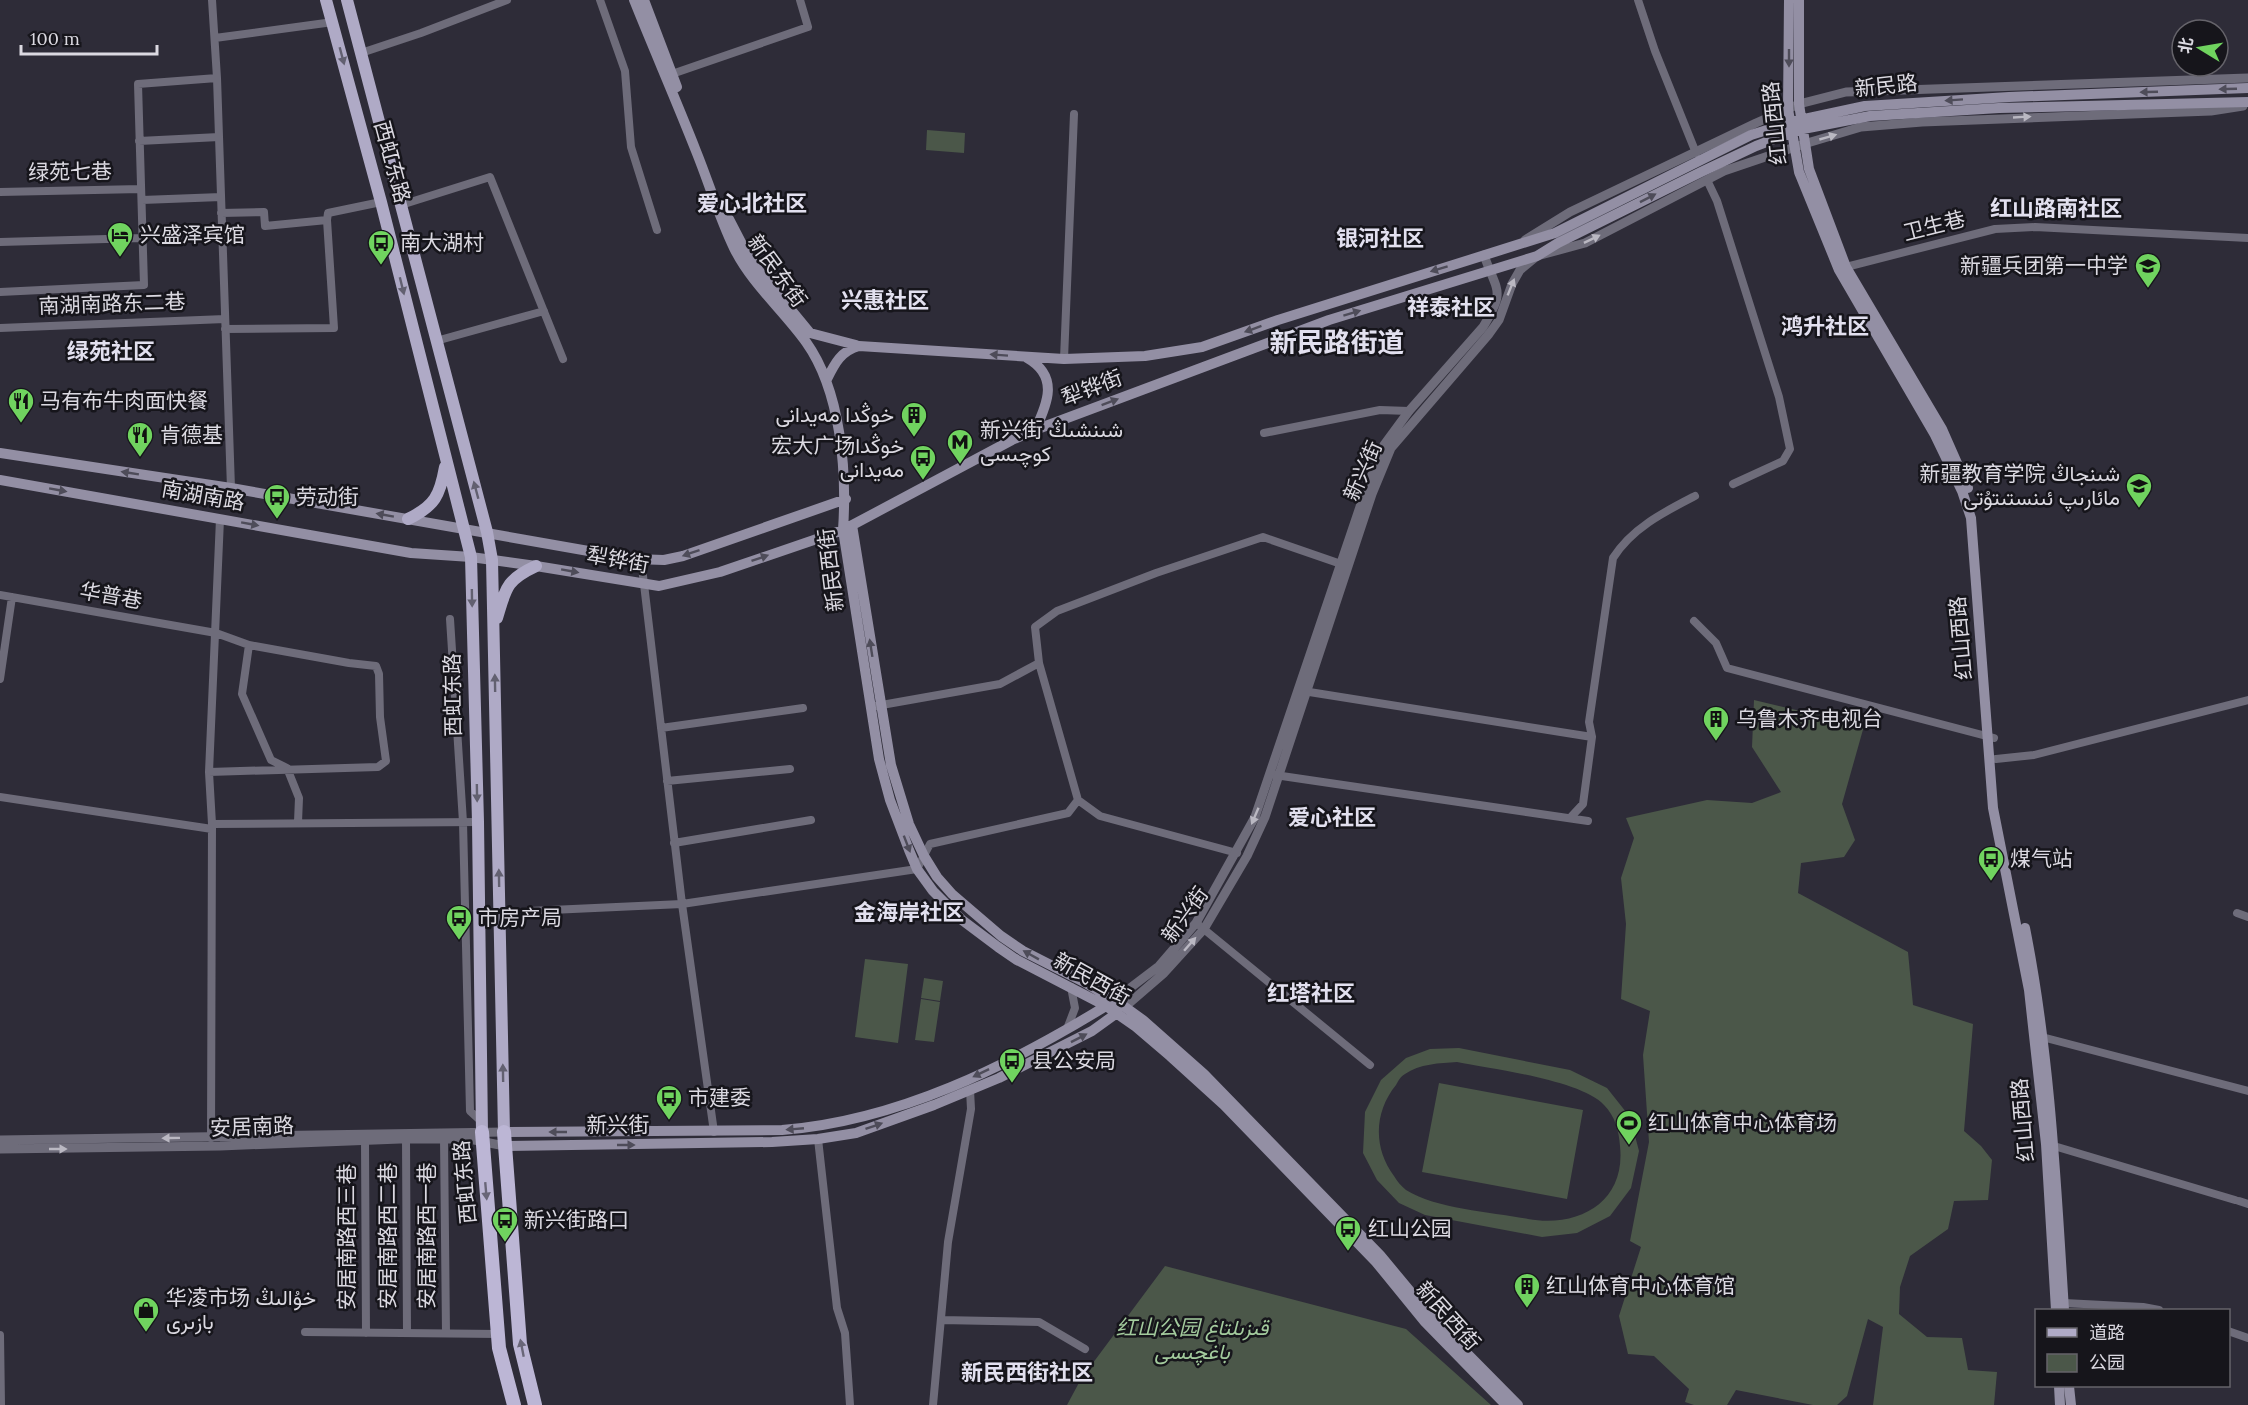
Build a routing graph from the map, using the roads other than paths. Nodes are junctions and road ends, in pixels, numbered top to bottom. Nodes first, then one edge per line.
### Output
1 (212, 0) edge
2 (327, 0) edge
3 (347, 0) edge
4 (507, 0) edge
5 (600, 0) edge
6 (634, 0) edge
7 (644, 0) edge
8 (800, 0) edge
9 (1638, 0) edge
10 (1789, 0) edge
11 (1799, 0) edge
12 (333, 22) junction
13 (215, 38) junction
14 (361, 53) junction
15 (669, 75) junction
16 (217, 78) junction
17 (2248, 78) edge
18 (2248, 88) edge
19 (2248, 103) edge
20 (1799, 104) junction
21 (1788, 109) junction
22 (1074, 114) dead end
23 (219, 137) junction
24 (140, 141) junction
25 (1799, 146) junction
26 (1696, 153) junction
27 (1707, 180) junction
28 (141, 189) junction
29 (0, 192) edge
30 (220, 196) junction
31 (142, 200) junction
32 (381, 202) junction
33 (401, 205) junction
34 (221, 213) junction
35 (327, 220) junction
36 (657, 230) dead end
37 (142, 238) junction
38 (1557, 238) junction
39 (2248, 238) edge
40 (0, 242) edge
41 (1517, 245) junction
42 (1484, 255) junction
43 (1536, 256) junction
44 (1846, 267) junction
45 (1490, 272) junction
46 (0, 292) edge
47 (544, 311) junction
48 (225, 318) junction
49 (0, 328) edge
50 (225, 329) junction
51 (436, 340) junction
52 (859, 346) junction
53 (1025, 357) junction
54 (563, 359) dead end
55 (1064, 359) junction
56 (827, 379) junction
57 (1409, 411) junction
58 (1035, 430) junction
59 (1264, 433) dead end
60 (0, 453) edge
61 (446, 463) junction
62 (0, 480) edge
63 (1733, 484) dead end
64 (231, 488) junction
65 (1695, 496) dead end
66 (846, 499) junction
67 (220, 519) junction
68 (408, 519) junction
69 (463, 527) junction
70 (848, 527) junction
71 (487, 532) junction
72 (471, 557) junction
73 (641, 559) junction
74 (492, 560) junction
75 (1341, 564) junction
76 (536, 566) junction
77 (643, 584) junction
78 (0, 595) edge
79 (12, 597) junction
80 (450, 619) dead end
81 (1694, 621) dead end
82 (494, 628) junction
83 (216, 633) junction
84 (249, 645) junction
85 (1039, 663) junction
86 (0, 679) edge
87 (1302, 691) junction
88 (2248, 700) edge
89 (875, 706) junction
90 (803, 708) dead end
91 (661, 728) junction
92 (1592, 737) junction
93 (1992, 737) junction
94 (1996, 759) junction
95 (287, 768) junction
96 (789, 769) dead end
97 (209, 772) junction
98 (1274, 775) junction
99 (667, 781) junction
100 (0, 797) edge
101 (1078, 800) junction
102 (1570, 818) junction
103 (812, 820) dead end
104 (1588, 821) dead end
105 (298, 822) junction
106 (463, 822) junction
107 (478, 822) junction
108 (212, 826) junction
109 (674, 843) junction
110 (1237, 853) junction
111 (924, 856) junction
112 (918, 869) junction
113 (682, 904) junction
114 (529, 911) dead end
115 (2237, 913) dead end
116 (2248, 916) edge
117 (1200, 926) junction
118 (1071, 987) junction
119 (1110, 1003) junction
120 (1121, 1010) junction
121 (1067, 1030) junction
122 (2042, 1037) junction
123 (1370, 1065) dead end
124 (969, 1090) junction
125 (2248, 1092) edge
126 (482, 1132) junction
127 (714, 1132) junction
128 (211, 1138) junction
129 (818, 1138) junction
130 (406, 1139) junction
131 (444, 1139) junction
132 (504, 1139) junction
133 (0, 1140) edge
134 (365, 1141) junction
135 (2054, 1146) junction
136 (0, 1149) edge
137 (2248, 1204) edge
138 (2062, 1308) edge
139 (2151, 1309) edge
140 (941, 1320) junction
141 (2230, 1331) edge
142 (304, 1332) dead end
143 (366, 1332) junction
144 (407, 1333) junction
145 (446, 1333) junction
146 (498, 1334) junction
147 (0, 1335) edge
148 (2248, 1338) edge
149 (1085, 1349) dead end
150 (2059, 1387) edge
151 (2069, 1387) edge
152 (1, 1405) edge
153 (514, 1405) edge
154 (535, 1405) edge
155 (850, 1405) edge
156 (933, 1405) edge
157 (1506, 1405) edge
158 (1518, 1405) edge
159 (2060, 1405) edge
160 (2071, 1405) edge

1 - 13 street
2 - 12 main road, 西虹东路
3 - 14 main road, 西虹东路
4 - 14 street
5 - 36 street
6 - 15 main road, 新民东街
7 - 15 main road, 新民东街
8 - 15 street
9 - 26 street
10 -> 21 main road, 红山西路
11 - 20 main road, 红山西路
12 - 13 street
12 -> 32 main road, 西虹东路
13 - 16 street
14 - 33 main road, 西虹东路
15 - 52 main road, 新民东街
15 - 56 main road, 新民东街
16 - 23 street
16 - 24 street, 南湖南路东二巷
17 - 20 street
18 -> 38 main road, 新民路
25 -> 19 street
38 -> 19 main road, 新民路
20 - 21 street
20 - 25 main road, 红山西路
21 - 25 main road, 红山西路
21 - 26 street
22 - 55 street
23 - 24 street
23 - 30 street
24 - 28 street, 南湖南路东二巷
25 - 27 street
25 - 44 main road, 红山西路
25 - 93 main road, 红山西路
26 - 41 street
43 -> 27 street
27 - 63 street
28 - 29 street, 绿苑七巷
28 - 31 street, 南湖南路东二巷
30 - 31 street
30 - 34 street
31 - 37 street, 南湖南路东二巷
32 - 35 street
32 -> 61 main road, 西虹东路
33 - 47 street
33 - 51 main road, 西虹东路
34 - 35 street
34 - 48 street
35 - 50 street
37 - 40 street
37 - 46 street, 南湖南路东二巷
38 - 41 main road, 犁铧街
38 - 43 main road, 犁铧街
39 - 44 street, 卫生巷
41 - 42 main road, 犁铧街
42 - 45 street, 新兴街
42 -> 55 main road, 犁铧街
43 - 45 main road, 犁铧街
87 -> 43 street, 新兴街
44 - 93 main road, 红山西路
45 - 57 street, 新兴街
58 -> 45 main road, 犁铧街
47 - 51 street
47 - 54 street
48 - 49 street, 南湖南路东二巷
48 - 50 street
50 - 64 street
71 -> 51 main road, 西虹东路
53 -> 52 main road, 犁铧街
52 - 56 main road
53 - 55 main road, 犁铧街
53 - 58 main road
56 - 66 main road, 新民东街
57 - 59 street
57 - 75 street, 新兴街
58 - 70 main road, 犁铧街
64 -> 60 main road, 南湖南路
61 - 68 main road
61 - 69 main road, 西虹东路
62 -> 67 main road, 南湖南路
68 -> 64 main road, 南湖南路
65 - 92 street
66 - 70 main road, 新民西街
66 -> 73 main road, 犁铧街
67 -> 72 main road, 南湖南路
67 - 83 street
68 - 69 main road, 南湖南路
69 - 71 main road, 犁铧街
69 - 72 main road, 西虹东路
77 -> 70 main road, 犁铧街
70 - 89 main road, 新民西街
71 - 73 main road, 犁铧街
71 - 74 main road, 西虹东路
72 - 74 main road, 犁铧街
72 -> 107 main road, 西虹东路
73 - 77 street
74 - 76 main road, 犁铧街
74 - 82 main road, 西虹东路
75 - 85 street
75 - 87 street, 新兴街
76 -> 77 main road, 犁铧街
76 - 82 main road
77 - 91 street
78 - 79 street, 华普巷
79 - 83 street, 华普巷
79 - 86 street
80 - 106 street
81 - 93 street
132 -> 82 main road, 西虹东路
83 - 84 street, 华普巷
83 - 97 street
84 - 95 street
84 - 95 street, 华普巷
85 - 89 street
85 - 101 street
87 - 92 street
87 - 98 street, 新兴街
88 - 94 street
89 - 111 main road, 新民西街
89 -> 112 main road, 新民西街
90 - 91 street
91 - 99 street
92 - 102 street
93 - 94 main road, 红山西路
93 - 138 main road, 红山西路
94 - 122 main road, 红山西路
95 - 97 street
95 - 105 street
96 - 99 street
97 - 108 street
98 - 102 street
98 -> 110 street, 新兴街
98 - 117 street, 新兴街
99 - 109 street
100 - 108 street
101 - 110 street
101 - 111 street
102 - 104 street
103 - 109 street
105 - 106 street
105 - 108 street
106 - 107 street
106 - 126 street
107 - 126 main road, 西虹东路
108 - 128 street
109 - 113 street
110 - 117 street, 新兴街
111 - 112 street
119 -> 111 main road, 新民西街
112 - 113 street
112 - 118 main road, 新民西街
113 - 114 street
113 - 127 street
115 - 116 street
117 - 119 street, 新兴街
120 -> 117 street, 新兴街
117 - 123 street
118 - 119 main road, 新民西街
118 - 121 street
119 - 120 main road, 新民西街
119 - 121 main road, 新兴街
124 -> 120 main road, 新兴街
120 - 157 main road, 新民西街
120 - 158 main road, 新民西街
121 -> 127 main road, 新兴街
122 - 125 street
122 - 135 main road, 红山西路
129 -> 124 main road, 新兴街
124 - 140 street
126 - 128 street, 安居南路
126 - 131 street, 安居南路
126 - 132 street, 安居南路
126 - 132 street, 安居南路
126 -> 146 highway, 西虹东路
127 -> 132 main road, 新兴街
128 -> 133 street, 安居南路
132 -> 129 main road, 新兴街
129 - 155 street
130 - 131 street, 安居南路
130 - 134 street, 安居南路
130 - 144 street, 安居南路西二巷
131 - 145 street, 安居南路西一巷
154 -> 132 highway, 西虹东路
136 -> 134 street, 安居南路
134 - 143 street, 安居南路西三巷
135 - 137 street
135 - 138 main road, 红山西路
138 - 139 street
140 - 149 street
140 - 156 street
141 - 148 street
142 - 143 street
143 - 144 street
144 - 145 street
145 - 146 street
146 - 153 highway, 西虹东路
147 - 152 street
150 - 159 main road
151 - 160 main road

